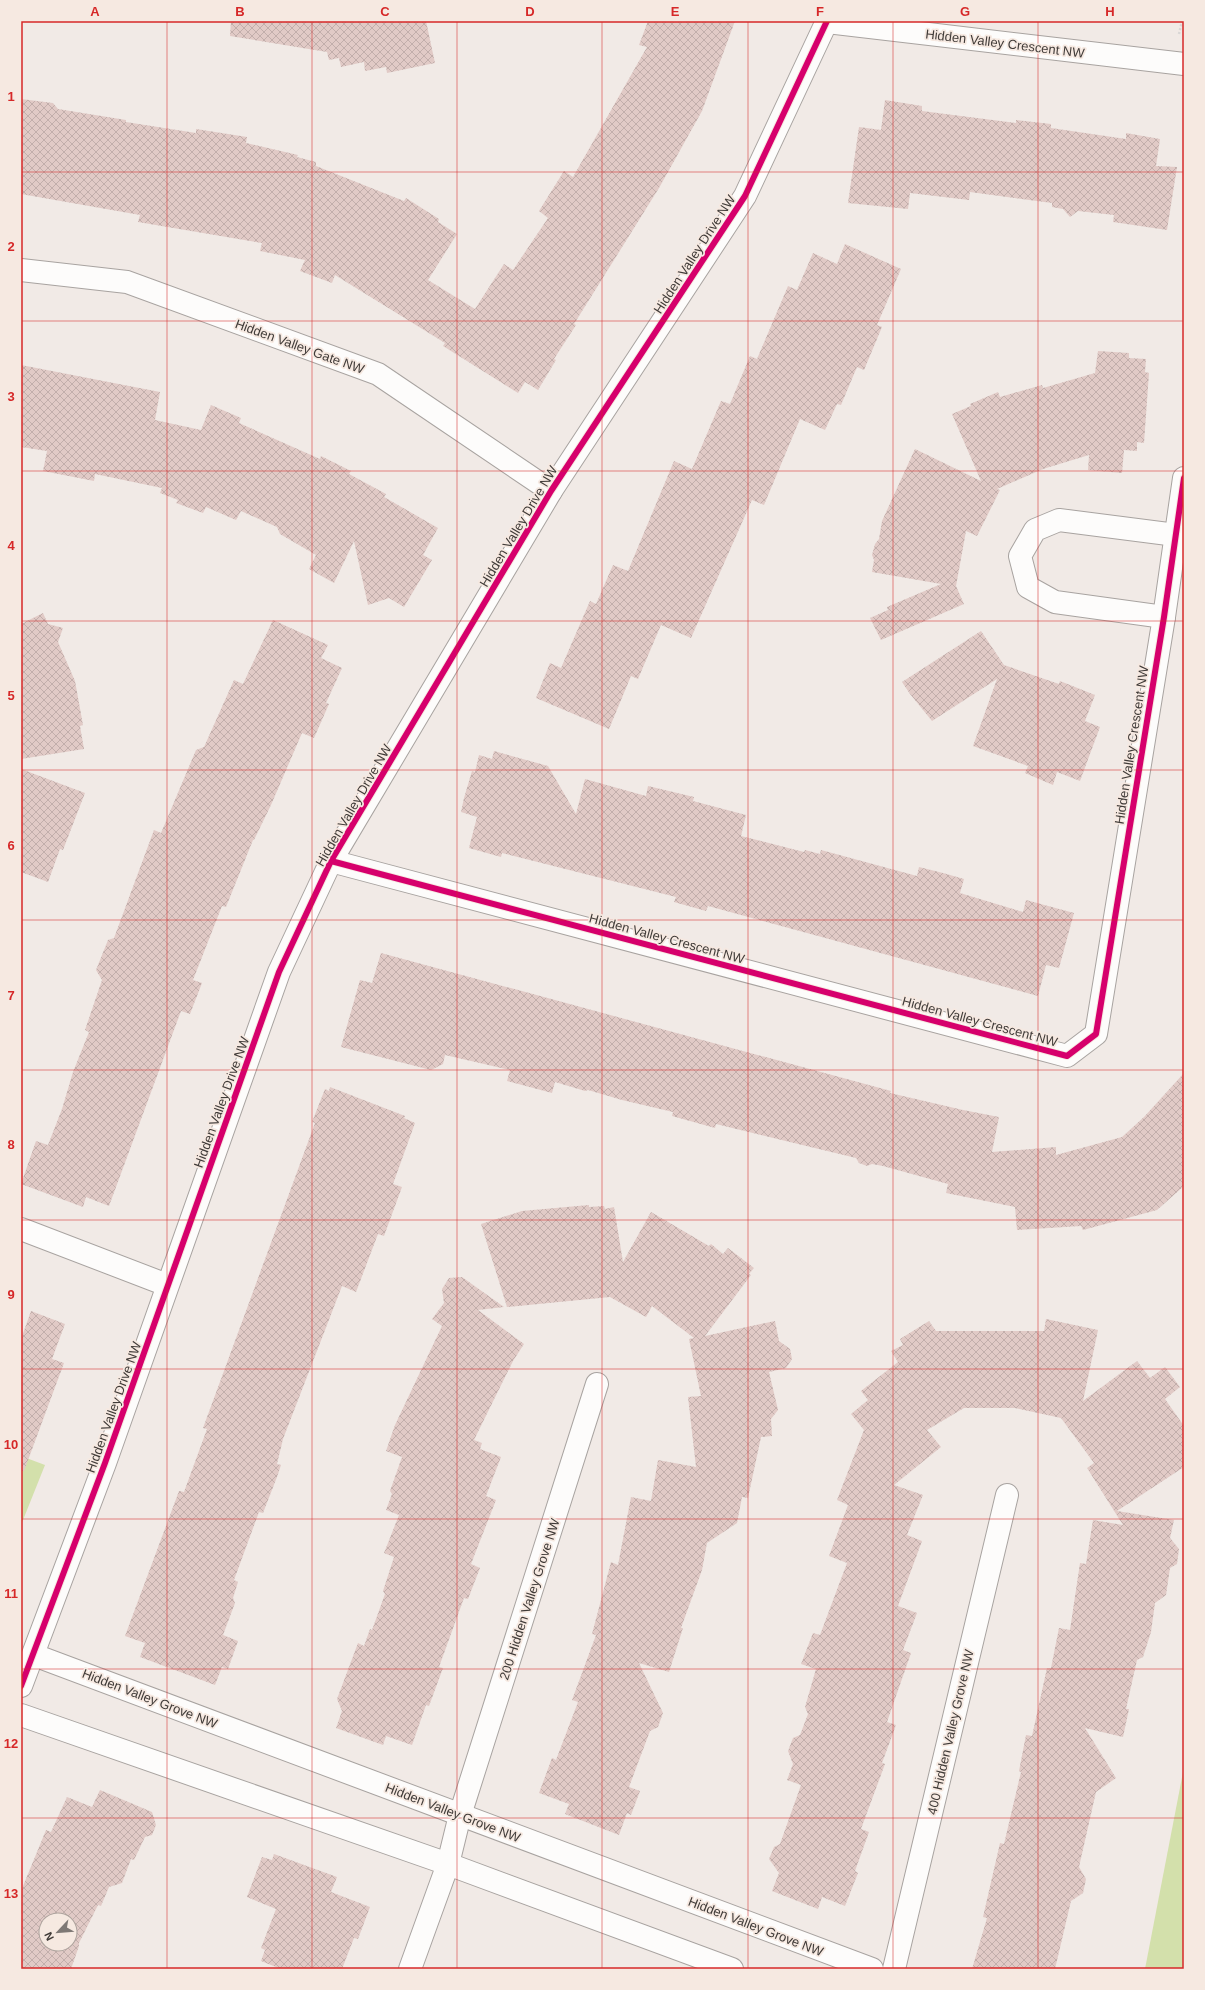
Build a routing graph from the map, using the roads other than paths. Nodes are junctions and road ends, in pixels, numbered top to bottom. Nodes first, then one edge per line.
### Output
1 (827, 22) edge
2 (1184, 64) edge
3 (21, 270) edge
4 (1184, 478) edge
5 (551, 491) junction
6 (1176, 535) junction
7 (1164, 617) junction
8 (331, 861) junction
9 (21, 1229) edge
10 (167, 1285) junction
11 (598, 1384) dead end
12 (1007, 1495) dead end
13 (34, 1655) junction
14 (21, 1686) edge
15 (21, 1715) edge
16 (460, 1815) junction
17 (448, 1864) junction
18 (410, 1969) edge
19 (732, 1969) edge
20 (872, 1969) edge
21 (894, 1969) edge

1 - 2 street, Hidden Valley Crescent NW
1 - 5 street, Hidden Valley Drive NW
3 - 5 street, Hidden Valley Gate NW
4 - 6 street, Hidden Valley Crescent NW
5 - 8 street, Hidden Valley Drive NW
6 - 7 street, Hidden Valley Crescent NW
6 - 7 street
7 - 8 street, Hidden Valley Crescent NW
8 - 10 street, Hidden Valley Drive NW
9 - 10 street
10 - 13 street, Hidden Valley Drive NW
11 - 16 street, 200 Hidden Valley Grove NW
12 - 21 street, 400 Hidden Valley Grove NW
13 - 14 street, Hidden Valley Drive NW
13 - 16 street, Hidden Valley Grove NW
15 - 17 street
16 - 17 street, 200 Hidden Valley Grove NW
16 - 20 street, Hidden Valley Grove NW
17 - 18 street, 200 Hidden Valley Grove NW
17 - 19 street

